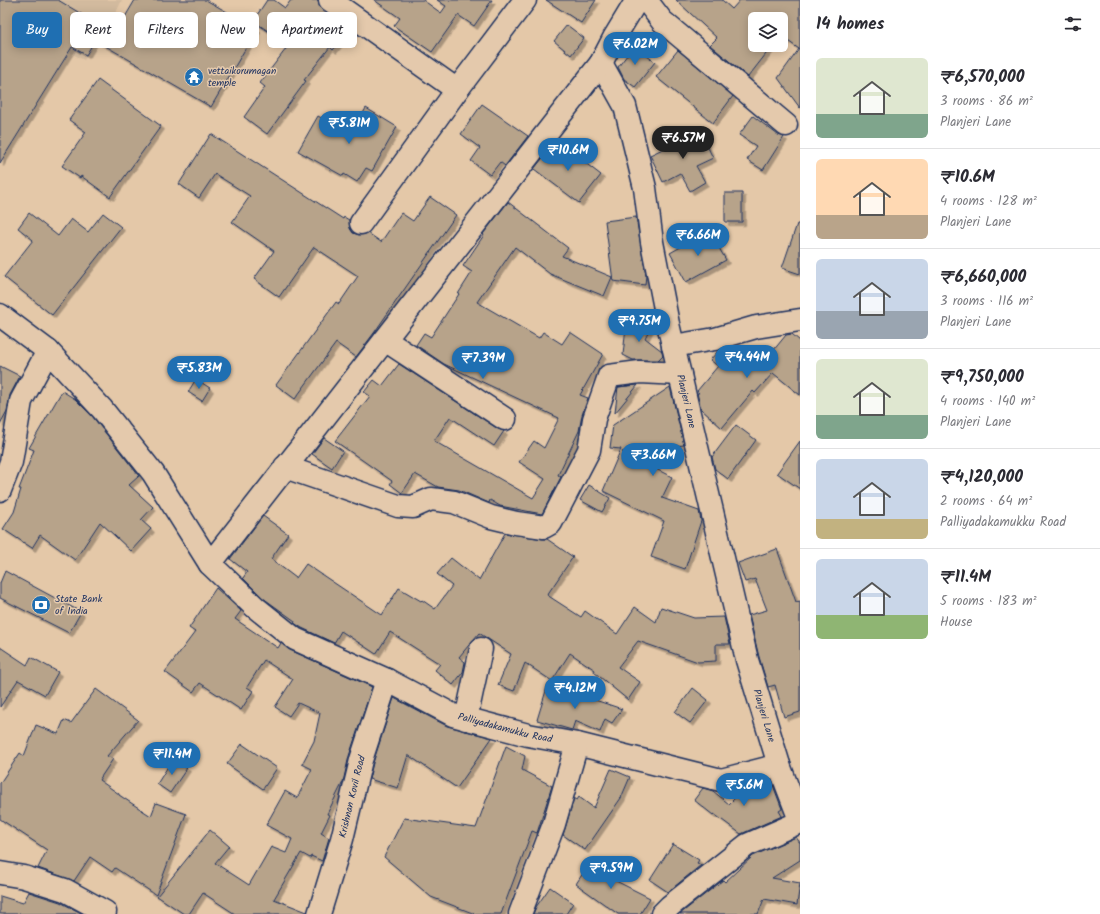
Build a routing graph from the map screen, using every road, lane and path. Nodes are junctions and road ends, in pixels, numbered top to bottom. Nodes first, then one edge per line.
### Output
1 (330, 0) edge
2 (525, 0) edge
3 (637, 0) edge
4 (646, 0) edge
5 (601, 64) junction
6 (457, 90) junction
7 (786, 125) dead end
8 (361, 223) dead end
9 (0, 315) edge
10 (800, 320) edge
11 (385, 340) junction
12 (673, 346) junction
13 (48, 351) junction
14 (680, 374) junction
15 (505, 419) dead end
16 (286, 467) junction
17 (0, 490) edge
18 (210, 564) junction
19 (482, 649) dead end
20 (387, 680) junction
21 (466, 719) junction
22 (577, 744) junction
23 (779, 765) junction
24 (800, 821) edge
25 (0, 873) edge
26 (105, 912) dead end
27 (319, 914) edge
28 (520, 914) edge
29 (662, 914) edge

1 - 6 street
2 - 6 street
3 - 5 street
4 - 7 street
5 - 11 street
5 - 12 street, Planjeri Lane
6 - 8 street
9 - 13 street, Palliyadakamukku Road
10 - 12 street
11 - 15 street
11 - 16 street
12 - 14 street, Planjeri Lane
13 - 17 street
13 - 18 street, Palliyadakamukku Road
14 - 16 street
14 - 23 street, Planjeri Lane
16 - 18 street
18 - 20 street, Palliyadakamukku Road
19 - 21 street
20 - 21 street, Palliyadakamukku Road
20 - 27 street, Krishnan Kovil Road
21 - 22 street, Palliyadakamukku Road
22 - 23 street, Palliyadakamukku Road
22 - 28 street
23 - 24 street
24 - 29 street
25 - 26 street

